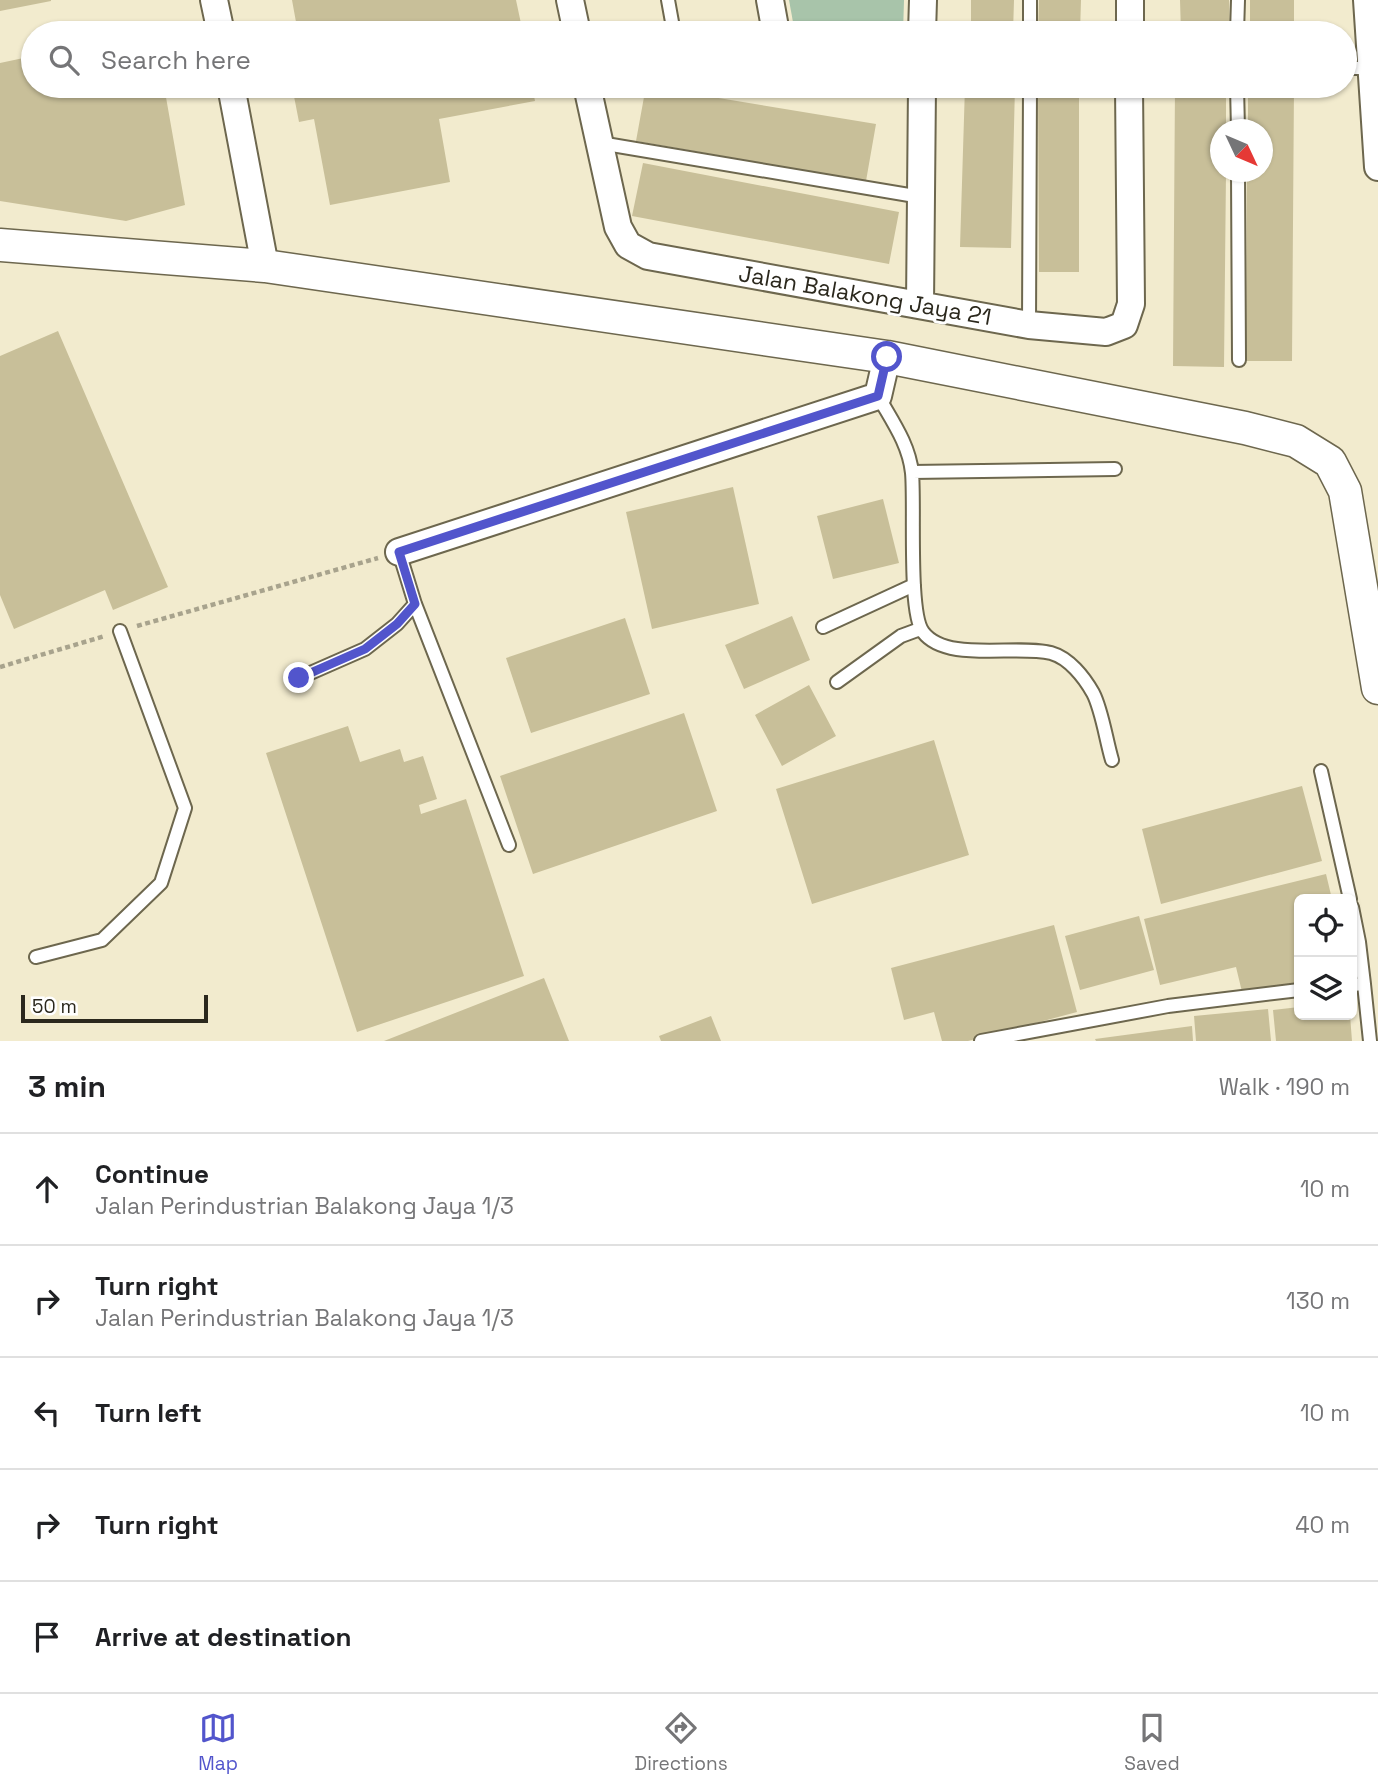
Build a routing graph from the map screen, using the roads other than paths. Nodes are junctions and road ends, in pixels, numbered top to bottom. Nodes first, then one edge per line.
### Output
1 (214, 0) edge
2 (570, 0) edge
3 (668, 0) edge
4 (770, 0) edge
5 (923, 0) edge
6 (1030, 0) edge
7 (1130, 0) edge
8 (1238, 0) edge
9 (1367, 0) edge
10 (218, 21) edge
11 (578, 21) edge
12 (672, 21) edge
13 (774, 21) edge
14 (922, 21) edge
15 (1030, 21) edge
16 (1130, 21) edge
17 (1237, 21) edge
18 (1358, 68) edge
19 (232, 98) edge
20 (589, 98) edge
21 (916, 98) edge
22 (1030, 98) edge
23 (1129, 98) edge
24 (1237, 98) edge
25 (1238, 119) edge
26 (598, 143) junction
27 (1378, 167) edge
28 (1238, 182) edge
29 (920, 197) junction
30 (0, 245) edge
31 (265, 266) junction
32 (919, 305) junction
33 (1029, 324) junction
34 (887, 357) junction
35 (1239, 360) dead end
36 (878, 396) junction
37 (1115, 470) dead end
38 (912, 472) junction
39 (399, 552) joint
40 (914, 586) junction
41 (415, 604) junction
42 (823, 627) dead end
43 (920, 629) junction
44 (120, 632) road end
45 (299, 678) dead end
46 (837, 682) dead end
47 (1378, 688) edge
48 (1112, 760) dead end
49 (1321, 771) dead end
50 (509, 845) dead end
51 (1349, 894) edge
52 (1357, 932) edge
53 (36, 957) dead end
54 (1358, 985) edge
55 (1294, 991) edge
56 (981, 1041) edge
57 (1370, 1041) edge

1 - 10 street
2 - 11 street
3 - 12 lane
4 - 13 street
5 - 14 street
6 - 15 lane
7 - 16 street
8 - 17 lane
9 - 18 street
18 - 27 street
19 - 31 street
20 - 26 street
21 - 29 street
22 - 33 lane
23 - 33 street, Jalan Balakong Jaya 21
24 - 25 lane
26 - 29 lane
26 - 32 street, Jalan Balakong Jaya 21
28 - 35 lane
29 - 32 street
30 - 31 street
31 - 34 street
32 - 33 street, Jalan Balakong Jaya 21
34 - 36 street
34 - 47 street
36 - 38 lane
36 - 39 street
37 - 38 lane
38 - 40 lane
39 - 41 lane
40 - 42 lane
40 - 43 lane
41 - 45 lane
41 - 50 lane
43 - 46 lane
43 - 48 lane
44 - 53 lane
49 - 51 lane
52 - 54 lane
54 - 57 lane
55 - 56 lane

